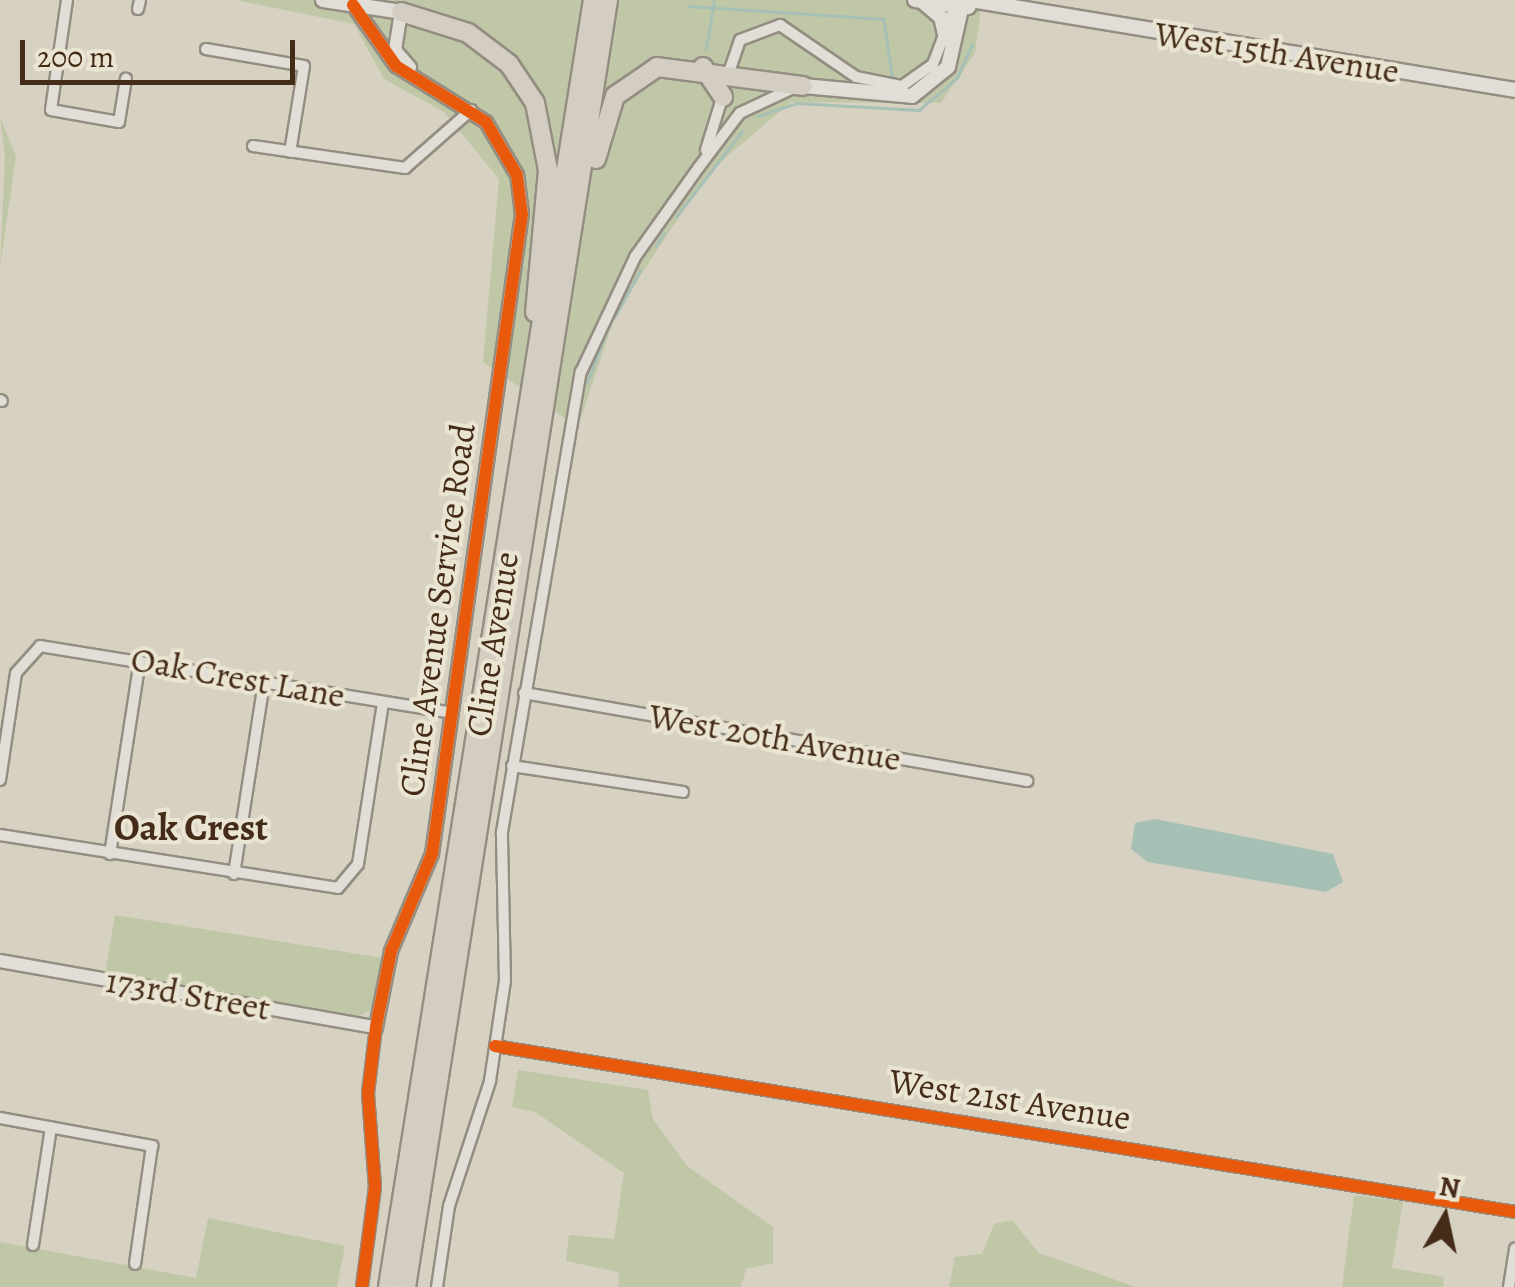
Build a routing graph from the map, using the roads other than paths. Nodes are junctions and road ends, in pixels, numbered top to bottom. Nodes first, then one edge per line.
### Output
1 (67, 0) edge
2 (323, 0) edge
3 (593, 0) edge
4 (608, 0) edge
5 (915, 0) edge
6 (923, 1) edge
7 (965, 3) edge
8 (353, 4) junction
9 (401, 12) junction
10 (946, 38) junction
11 (206, 49) dead end
12 (703, 66) junction
13 (728, 71) junction
14 (414, 74) junction
15 (126, 78) dead end
16 (802, 86) junction
17 (1515, 90) edge
18 (723, 97) junction
19 (471, 110) junction
20 (253, 146) dead end
21 (290, 152) junction
22 (699, 167) junction
23 (556, 350) junction
24 (533, 393) junction
25 (140, 661) junction
26 (264, 682) junction
27 (524, 693) junction
28 (383, 702) junction
29 (452, 713) junction
30 (512, 766) junction
31 (0, 780) edge
32 (1027, 781) dead end
33 (683, 792) dead end
34 (0, 835) edge
35 (110, 854) junction
36 (234, 874) junction
37 (0, 961) edge
38 (376, 1028) junction
39 (494, 1046) junction
40 (0, 1118) edge
41 (51, 1127) junction
42 (1515, 1212) edge
43 (413, 1243) junction
44 (33, 1245) dead end
45 (1515, 1248) edge
46 (136, 1264) dead end
47 (362, 1287) edge
48 (388, 1287) edge
49 (406, 1287) edge
50 (417, 1287) edge
51 (437, 1287) edge
52 (1509, 1287) edge

1 - 15 street
2 - 8 main road
3 - 24 highway, Cline Avenue
4 - 23 highway, Cline Avenue
5 - 6 main road, West 15th Avenue
6 - 7 main road, West 15th Avenue
6 - 10 main road
7 - 10 street, Cline Avenue
7 - 16 main road, Cline Avenue
7 - 17 main road, West 15th Avenue
8 - 9 main road
8 - 14 street, Cline Avenue Service Road
9 - 14 street
9 - 24 highway
10 - 13 street, Cline Avenue
11 - 21 street
12 - 13 highway
12 - 18 highway
12 - 23 highway
13 - 16 highway
13 - 18 street, Cline Avenue
14 - 19 street, Cline Avenue Service Road
16 - 22 street, Cline Avenue
18 - 22 street, Cline Avenue
19 - 21 street
19 - 29 street, Cline Avenue Service Road
20 - 21 street
22 - 27 street, Cline Avenue
23 - 43 highway, Cline Avenue
24 - 48 highway, Cline Avenue
25 - 26 street, Oak Crest Lane
25 - 31 street, Oak Crest Lane
25 - 35 street
26 - 28 street, Oak Crest Lane
26 - 36 street
27 - 30 street, Cline Avenue
27 - 32 street, West 20th Avenue
28 - 29 street, Oak Crest Lane
28 - 36 street
29 - 38 street, Cline Avenue Service Road
30 - 33 street
30 - 39 street, Cline Avenue
34 - 35 street
35 - 36 street
37 - 38 street, 173rd Street
38 - 47 street, Cline Avenue Service Road
39 - 42 street, West 21st Avenue
39 - 51 street, Cline Avenue
40 - 41 street
41 - 44 street
41 - 46 street
43 - 49 highway, Cline Avenue
43 - 50 highway
45 - 52 street

